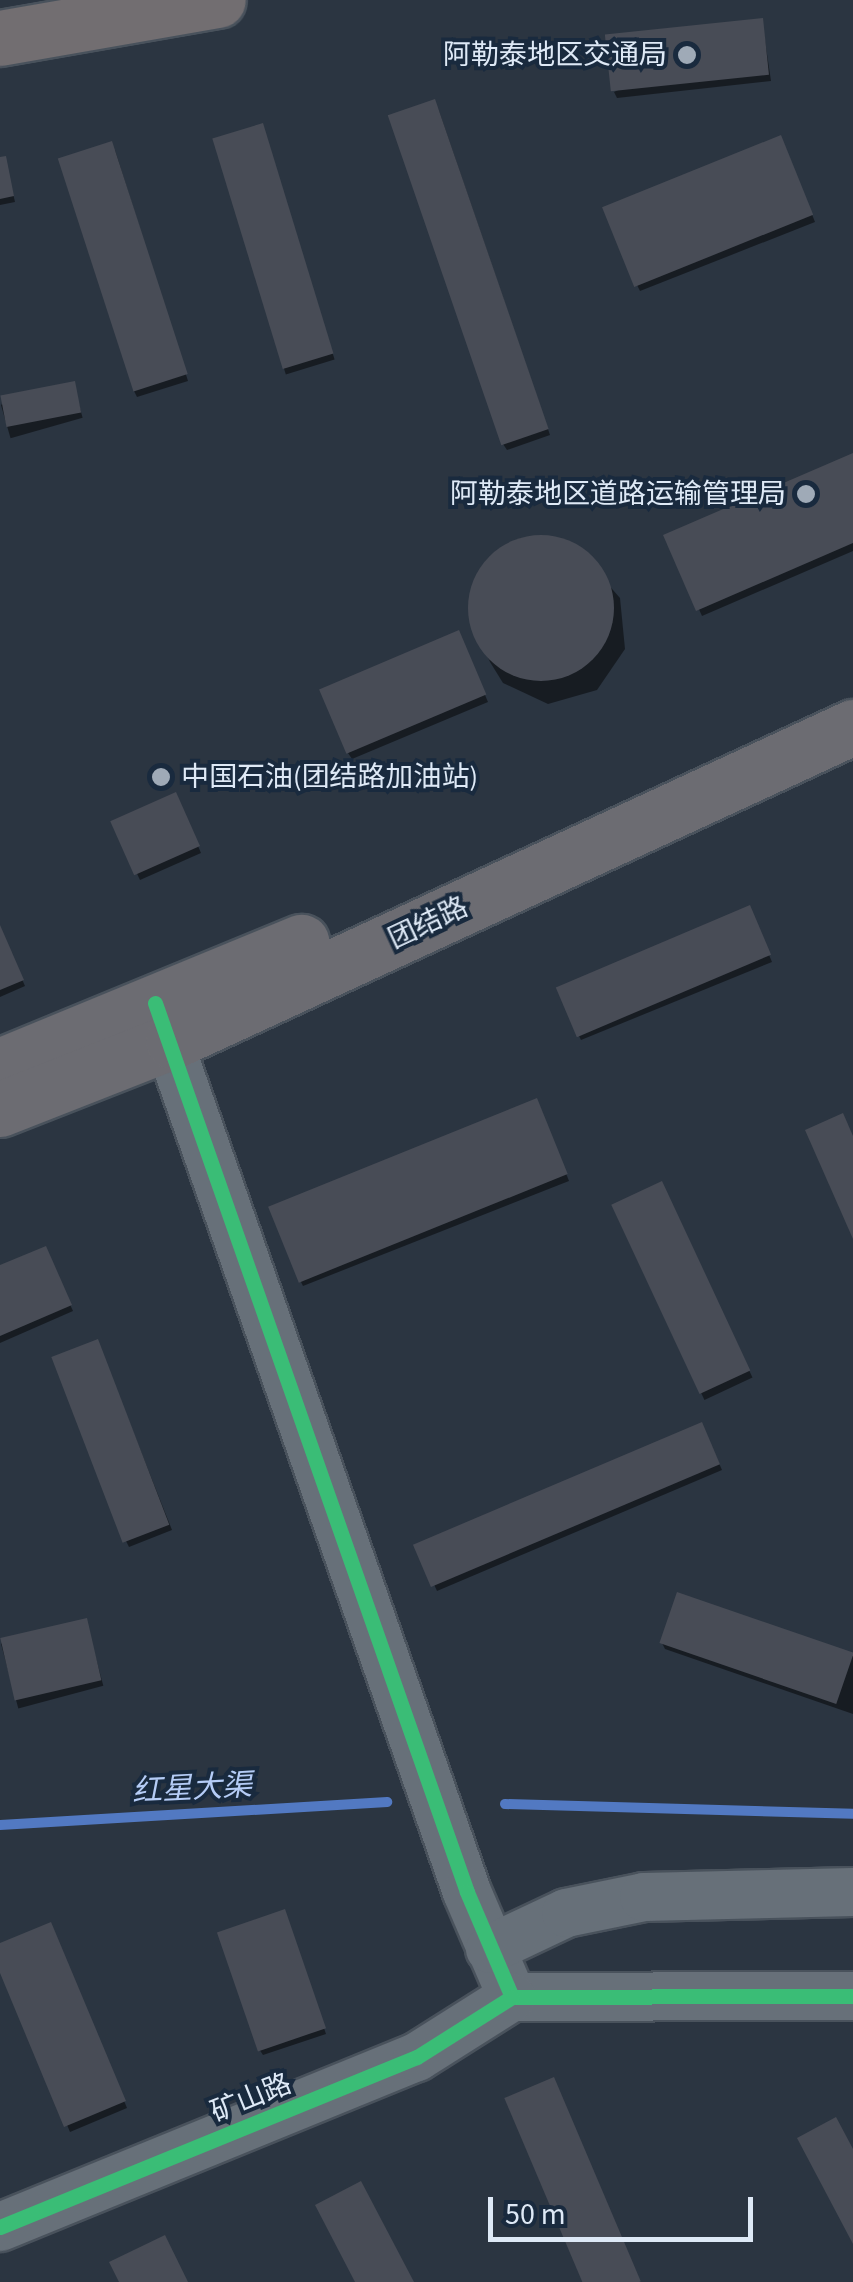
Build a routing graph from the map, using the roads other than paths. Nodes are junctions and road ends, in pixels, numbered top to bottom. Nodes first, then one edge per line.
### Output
1 (218, 0) edge
2 (0, 38) edge
3 (853, 688) edge
4 (853, 727) edge
5 (164, 1022) junction
6 (0, 1066) edge
7 (0, 1109) edge
8 (853, 1892) edge
9 (490, 1949) junction
10 (853, 1996) edge
11 (512, 1997) junction
12 (0, 2227) edge

1 - 2 highway
3 - 5 main road, 团结路
4 - 5 main road, 团结路
5 - 6 main road, 团结路
5 - 7 main road, 团结路
5 - 9 street
8 - 9 street
9 - 11 street
10 - 11 street
11 - 12 street, 矿山路

